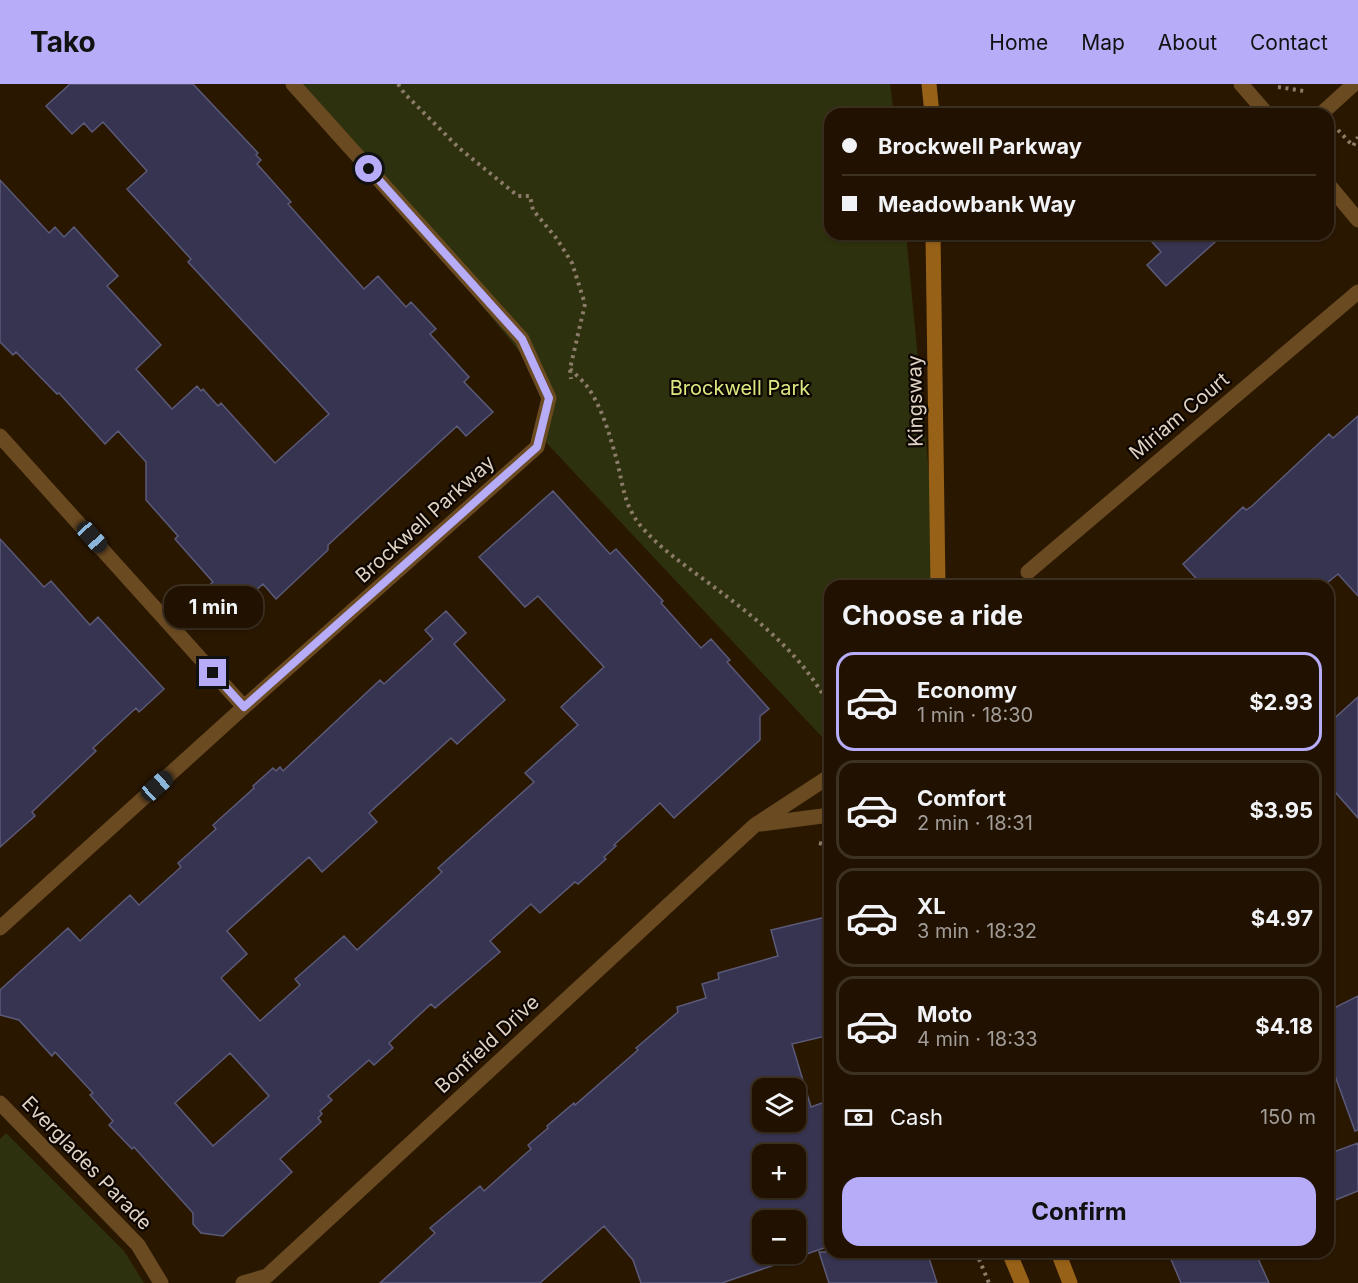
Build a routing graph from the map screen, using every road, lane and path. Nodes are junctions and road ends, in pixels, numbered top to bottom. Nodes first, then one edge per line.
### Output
1 (293, 84) edge
2 (398, 84) edge
3 (928, 84) edge
4 (1241, 84) edge
5 (1354, 84) edge
6 (1274, 86) dead end
7 (931, 108) edge
8 (1262, 108) edge
9 (1318, 108) edge
10 (1328, 108) edge
11 (1334, 125) dead end
12 (1358, 137) edge
13 (1334, 191) edge
14 (1358, 220) edge
15 (933, 240) edge
16 (1358, 292) edge
17 (570, 369) junction
18 (572, 390) dead end
19 (0, 436) edge
20 (938, 567) junction
21 (1028, 572) dead end
22 (933, 580) edge
23 (938, 580) edge
24 (824, 697) edge
25 (244, 707) junction
26 (824, 780) edge
27 (824, 816) edge
28 (755, 825) junction
29 (0, 928) edge
30 (0, 1103) edge
31 (979, 1258) edge
32 (1011, 1258) edge
33 (1060, 1258) edge
34 (161, 1283) edge
35 (243, 1283) edge
36 (989, 1283) edge
37 (1022, 1283) edge
38 (1070, 1283) edge

1 - 25 street, Brockwell Parkway
2 - 17 path
3 - 7 main road
4 - 8 street
5 - 10 street
6 - 9 path
11 - 12 path
13 - 14 street
15 - 20 main road, Kingsway
16 - 21 street, Miriam Court
17 - 18 path
17 - 24 path
19 - 25 street
20 - 22 main road, Kingsway
20 - 23 main road, Kingsway
25 - 29 street, Brockwell Parkway
26 - 28 street, Bonfield Drive
27 - 28 street
28 - 35 street, Bonfield Drive
30 - 34 street, Everglades Parade
31 - 36 path
32 - 37 main road
33 - 38 main road

